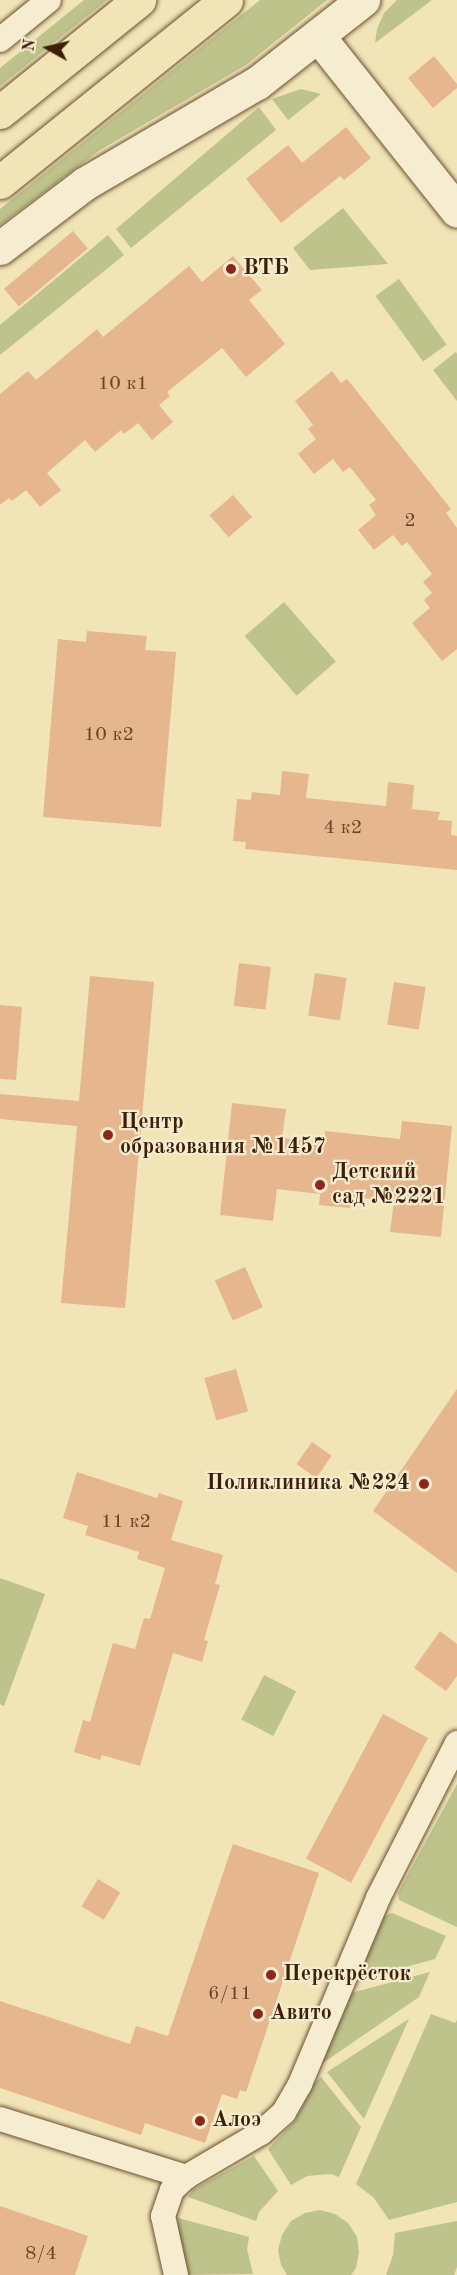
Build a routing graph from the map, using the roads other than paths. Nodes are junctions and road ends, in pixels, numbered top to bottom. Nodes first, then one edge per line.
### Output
1 (49, 0) edge
2 (139, 0) edge
3 (226, 0) edge
4 (363, 0) edge
5 (318, 36) junction
6 (0, 40) edge
7 (0, 112) edge
8 (0, 182) edge
9 (457, 212) edge
10 (0, 248) edge
11 (457, 1743) edge
12 (0, 2119) edge
13 (186, 2177) junction
14 (176, 2275) edge

1 - 6 street
2 - 7 main road
3 - 8 main road
4 - 5 street
5 - 9 street
5 - 10 street
11 - 13 street
12 - 13 street
13 - 14 street

